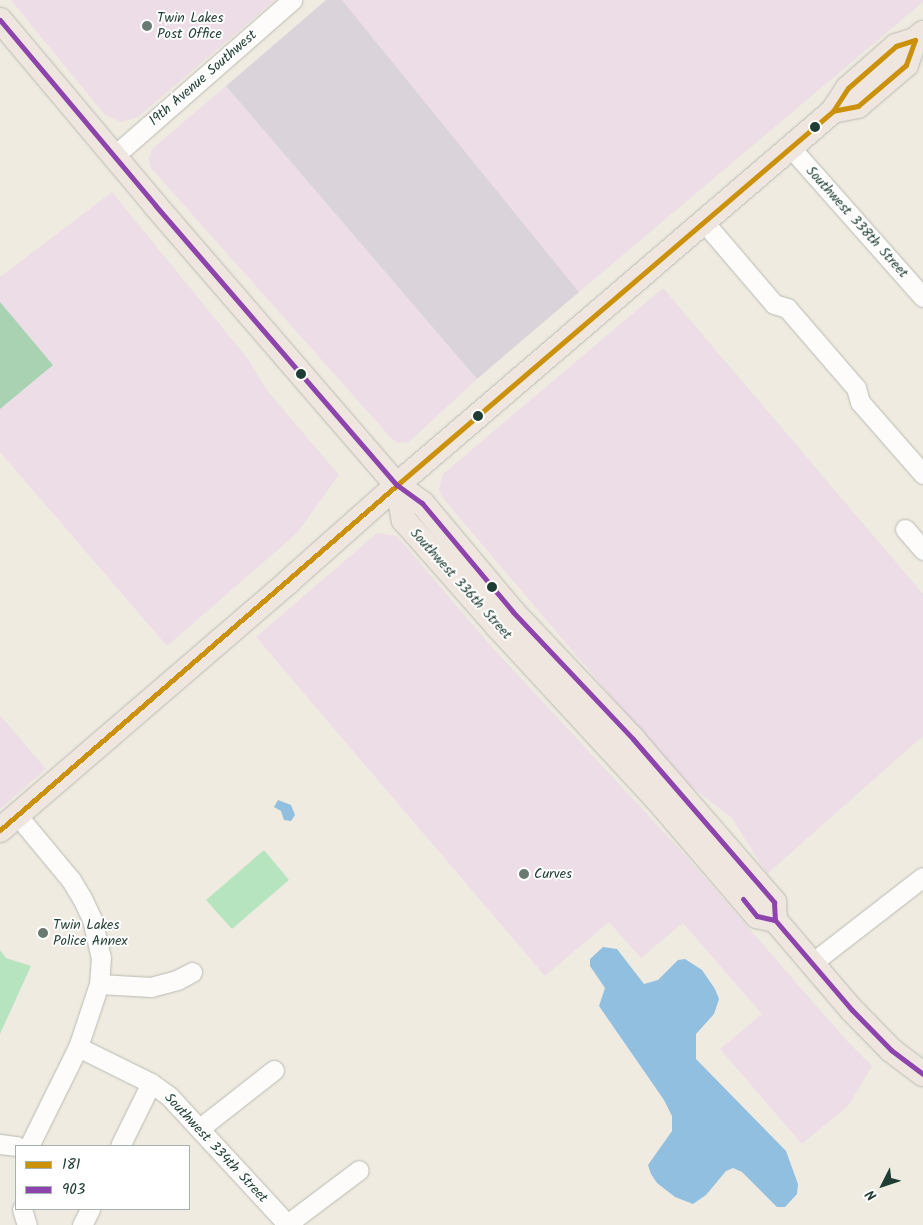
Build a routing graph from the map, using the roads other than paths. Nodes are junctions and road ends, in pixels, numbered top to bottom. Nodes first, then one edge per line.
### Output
1 (292, 0) edge
2 (0, 20) edge
3 (919, 36) edge
4 (791, 148) junction
5 (114, 156) junction
6 (704, 222) junction
7 (923, 296) edge
8 (923, 474) edge
9 (396, 485) junction
10 (904, 529) dead end
11 (923, 550) edge
12 (575, 709) junction
13 (633, 738) junction
14 (9, 823) edge
15 (923, 877) edge
16 (775, 920) junction
17 (812, 963) junction
18 (192, 972) dead end
19 (99, 984) junction
20 (78, 1047) junction
21 (274, 1070) dead end
22 (923, 1074) edge
23 (151, 1083) junction
24 (200, 1128) junction
25 (0, 1144) edge
26 (29, 1145) edge
27 (120, 1145) edge
28 (15, 1146) edge
29 (360, 1170) dead end
30 (22, 1210) edge
31 (90, 1210) edge
32 (287, 1224) edge
33 (27, 1225) edge
34 (82, 1225) edge

1 - 5 street, 19th Avenue Southwest
2 - 5 main road
3 - 4 main road
4 - 6 main road
4 - 7 street, Southwest 338th Street
5 - 9 main road
6 - 8 street
6 - 9 main road
9 - 12 main road, Southwest 336th Street
9 - 13 main road, Southwest 336th Street
9 - 14 main road
10 - 11 street
12 - 13 main road
12 - 16 main road, Southwest 336th Street
13 - 16 main road, Southwest 336th Street
14 - 19 street
15 - 17 street
16 - 17 main road, Southwest 336th Street
17 - 22 main road, Southwest 336th Street
18 - 19 street
19 - 20 street
20 - 23 street, Southwest 334th Street
20 - 26 street
21 - 24 street
23 - 24 street, Southwest 334th Street
23 - 27 street
24 - 32 street, Southwest 334th Street
25 - 28 street
29 - 32 street
30 - 33 street
31 - 34 street

